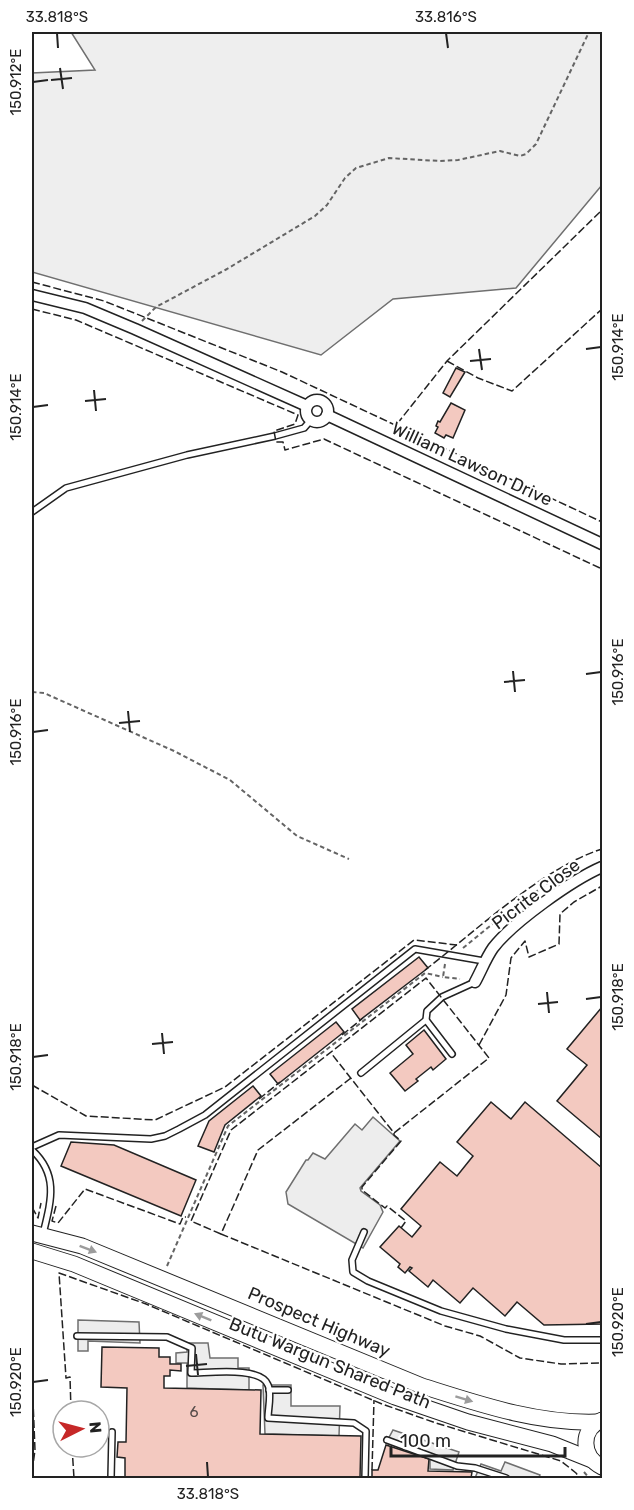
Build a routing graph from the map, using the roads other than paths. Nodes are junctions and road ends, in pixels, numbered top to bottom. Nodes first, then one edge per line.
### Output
1 (32, 295) edge
2 (307, 406) junction
3 (327, 415) junction
4 (311, 420) junction
5 (32, 512) edge
6 (603, 544) edge
7 (603, 867) edge
8 (486, 961) junction
9 (475, 982) joint
10 (426, 1020) junction
11 (452, 1054) dead end
12 (361, 1072) dead end
13 (32, 1148) edge
14 (364, 1232) dead end
15 (37, 1234) edge
16 (32, 1251) edge
17 (77, 1336) dead end
18 (603, 1340) edge
19 (269, 1390) junction
20 (288, 1390) dead end
21 (600, 1421) edge
22 (112, 1431) dead end
23 (387, 1440) dead end
24 (592, 1464) edge
25 (111, 1479) edge
26 (365, 1479) edge
27 (506, 1479) edge
28 (599, 1479) edge

1 - 2 street, William Lawson Drive
2 - 3 street, William Lawson Drive
2 - 4 street
3 - 4 street
3 - 6 street, William Lawson Drive
4 - 5 lane
7 - 8 street, Picrite Close
8 - 9 street, Picrite Close
8 - 13 lane
9 - 10 lane
10 - 11 lane
10 - 12 lane
13 - 15 lane
14 - 18 lane
15 -> 21 main road, Prospect Highway
24 -> 16 main road
17 - 19 lane
19 - 20 lane
19 - 26 lane
21 - 24 main road
22 - 25 lane
23 - 27 lane
24 - 28 street

